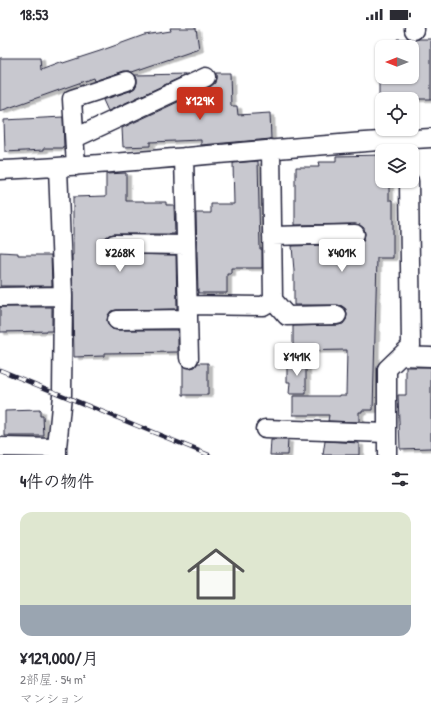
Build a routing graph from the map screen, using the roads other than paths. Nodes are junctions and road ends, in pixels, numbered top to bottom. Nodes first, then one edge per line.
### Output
1 (206, 77) dead end
2 (127, 81) dead end
3 (75, 138) junction
4 (431, 138) edge
5 (411, 144) edge
6 (375, 146) edge
7 (271, 149) junction
8 (184, 158) junction
9 (76, 166) junction
10 (58, 168) junction
11 (0, 170) edge
12 (409, 188) edge
13 (355, 234) dead end
14 (272, 236) junction
15 (114, 244) dead end
16 (186, 245) junction
17 (63, 296) junction
18 (0, 297) edge
19 (273, 300) junction
20 (188, 312) junction
21 (337, 315) dead end
22 (117, 320) dead end
23 (401, 356) junction
24 (431, 357) edge
25 (188, 358) dead end
26 (265, 429) dead end
27 (387, 433) junction
28 (0, 447) edge
29 (57, 451) edge
30 (387, 455) edge

1 - 3 street
2 - 3 street
3 - 9 street
4 - 5 street
6 - 7 street
7 - 8 street
7 - 14 street
8 - 9 street
8 - 16 street
9 - 10 street
10 - 11 street
10 - 17 street
12 - 23 street
13 - 14 street
14 - 19 street
15 - 16 street
16 - 20 street
17 - 18 street
17 - 29 street
19 - 20 street
19 - 21 street
20 - 22 street
20 - 25 street
23 - 24 street
23 - 27 street
26 - 27 street
27 - 30 street
28 - 29 street

